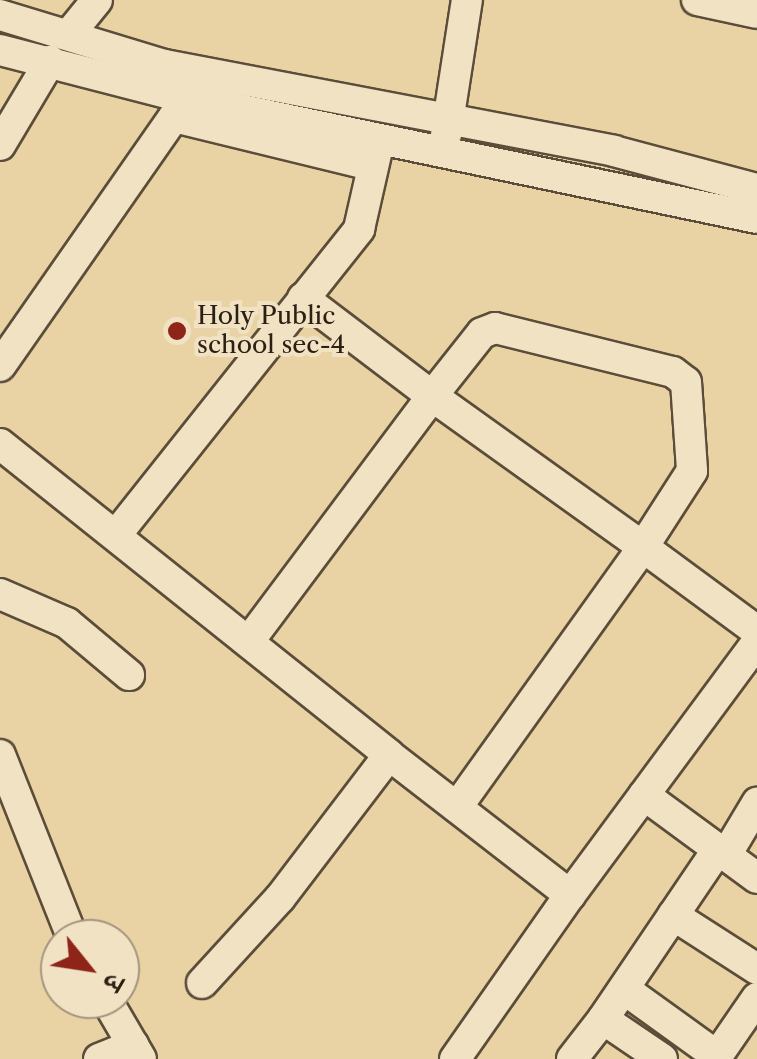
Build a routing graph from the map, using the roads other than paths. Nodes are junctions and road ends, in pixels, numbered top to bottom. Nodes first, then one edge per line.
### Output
1 (97, 0) edge
2 (467, 0) edge
3 (698, 0) edge
4 (757, 13) edge
5 (0, 15) edge
6 (71, 32) junction
7 (0, 50) edge
8 (50, 61) junction
9 (449, 119) junction
10 (0, 145) edge
11 (442, 150) junction
12 (376, 152) junction
13 (757, 189) edge
14 (757, 218) edge
15 (303, 298) junction
16 (0, 366) edge
17 (432, 396) junction
18 (0, 444) edge
19 (116, 536) junction
20 (643, 547) junction
21 (0, 594) edge
22 (757, 631) edge
23 (250, 641) junction
24 (757, 642) edge
25 (129, 675) dead end
26 (0, 754) edge
27 (389, 755) junction
28 (7, 793) edge
29 (644, 794) junction
30 (757, 803) edge
31 (457, 808) junction
32 (722, 852) junction
33 (757, 878) edge
34 (570, 895) junction
35 (674, 915) junction
36 (64, 919) edge
37 (757, 969) edge
38 (202, 983) dead end
39 (624, 989) junction
40 (757, 998) edge
41 (118, 1019) edge
42 (603, 1019) junction
43 (137, 1052) edge
44 (716, 1057) edge
45 (99, 1059) edge
46 (455, 1059) edge
47 (572, 1059) edge
48 (662, 1059) edge

1 - 6 street
2 - 9 street
3 - 4 street
5 - 6 street
6 - 9 street
7 - 8 street
8 - 10 street
8 - 12 street
9 - 11 street
9 - 13 street
11 - 12 street
11 - 14 street
12 - 15 street
12 - 16 street
15 - 17 street
15 - 19 street
17 - 20 street
17 - 20 street
17 - 23 street
18 - 19 street
19 - 23 street
20 - 22 street
20 - 31 street
21 - 25 street
23 - 27 street
24 - 29 street
26 - 28 street
27 - 31 street
27 - 38 street
28 - 36 street
29 - 32 street
29 - 34 street
30 - 32 street
31 - 34 street
32 - 33 street
32 - 35 street
34 - 46 street
35 - 37 street
35 - 39 street
39 - 42 street
39 - 44 street
40 - 44 street
41 - 43 street
42 - 47 street
42 - 48 street
43 - 45 street

